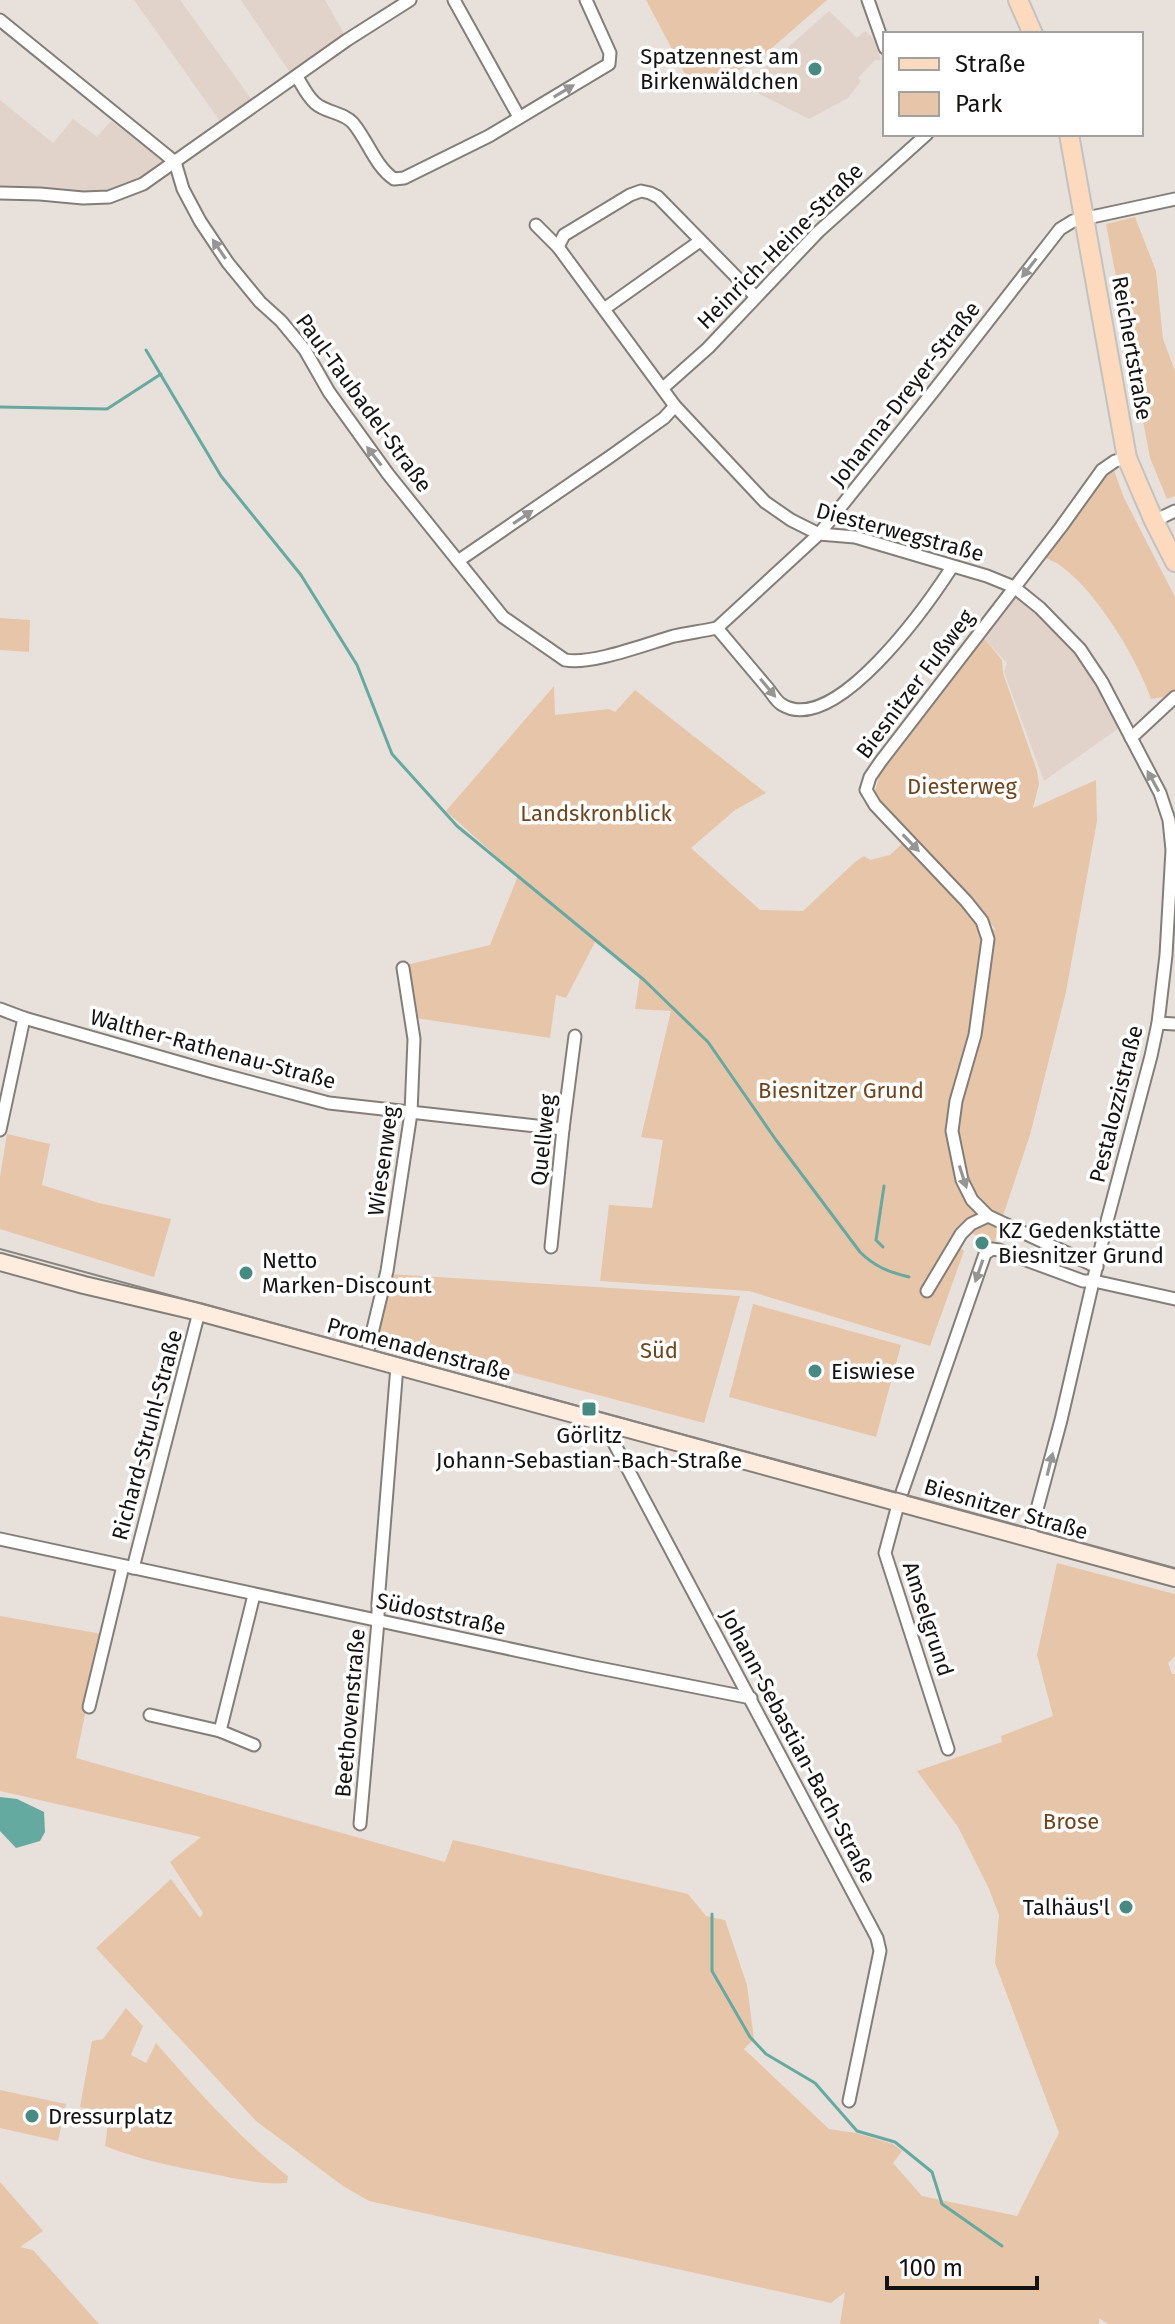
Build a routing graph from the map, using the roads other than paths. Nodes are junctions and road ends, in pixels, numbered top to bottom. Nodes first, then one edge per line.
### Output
1 (410, 0) edge
2 (454, 0) edge
3 (586, 0) edge
4 (868, 0) edge
5 (1018, 0) edge
6 (0, 20) edge
7 (1032, 32) edge
8 (883, 42) edge
9 (297, 77) junction
10 (519, 117) junction
11 (925, 136) edge
12 (1069, 136) edge
13 (175, 162) junction
14 (0, 193) edge
15 (1175, 199) edge
16 (1085, 218) junction
17 (536, 225) dead end
18 (700, 241) junction
19 (558, 247) junction
20 (755, 296) junction
21 (604, 309) junction
22 (663, 388) junction
23 (675, 406) junction
24 (1127, 458) junction
25 (1175, 511) edge
26 (1154, 521) junction
27 (819, 534) junction
28 (458, 561) junction
29 (1175, 562) edge
30 (952, 567) junction
31 (1014, 587) junction
32 (717, 628) junction
33 (1175, 697) edge
34 (1131, 738) junction
35 (403, 968) dead end
36 (0, 1009) edge
37 (24, 1018) junction
38 (1158, 1023) junction
39 (1175, 1024) edge
40 (575, 1036) dead end
41 (411, 1113) junction
42 (0, 1127) edge
43 (563, 1129) junction
44 (988, 1216) junction
45 (551, 1247) dead end
46 (0, 1262) edge
47 (1097, 1267) junction
48 (1094, 1281) junction
49 (927, 1291) dead end
50 (1175, 1299) edge
51 (199, 1312) junction
52 (366, 1358) junction
53 (397, 1366) junction
54 (613, 1425) junction
55 (826, 1482) joint
56 (899, 1501) junction
57 (0, 1539) edge
58 (1029, 1539) junction
59 (128, 1567) junction
60 (1175, 1578) edge
61 (254, 1595) junction
62 (378, 1621) junction
63 (751, 1698) junction
64 (89, 1707) dead end
65 (150, 1715) dead end
66 (220, 1731) junction
67 (254, 1745) dead end
68 (948, 1749) dead end
69 (360, 1824) dead end
70 (849, 2101) dead end

1 - 9 street
2 - 10 street
10 -> 3 street
4 - 8 street
5 - 7 main road
6 - 13 street
9 - 10 street
9 - 13 street
11 - 20 street, Heinrich-Heine-Straße
12 - 16 main road, Reichertstraße
13 - 14 street
28 -> 13 street, Paul-Taubadel-Straße
15 - 16 street
16 - 24 main road, Reichertstraße
16 -> 27 street, Johanna-Dreyer-Straße
17 - 19 street, Diesterwegstraße
18 - 19 street
18 - 20 street
18 - 21 street
19 - 21 street, Diesterwegstraße
20 - 22 street, Heinrich-Heine-Straße
21 - 22 street, Diesterwegstraße
22 - 23 street, Diesterwegstraße
23 - 27 street, Diesterwegstraße
28 -> 23 street
24 - 26 main road, Reichertstraße
24 - 31 street, Biesnitzer Fußweg
25 - 26 street
26 - 29 main road, Reichertstraße
27 - 30 street, Diesterwegstraße
27 - 32 street, Johanna-Dreyer-Straße
28 - 32 street, Paul-Taubadel-Straße
30 - 31 street, Diesterwegstraße
32 -> 30 street
31 - 34 street, Diesterwegstraße
31 -> 44 street, Biesnitzer Fußweg
33 - 34 street
38 -> 34 street, Pestalozzistraße
35 - 41 street, Wiesenweg
36 - 37 street, Walther-Rathenau-Straße
37 - 41 street, Walther-Rathenau-Straße
37 - 42 street
38 - 39 street
38 - 47 street, Pestalozzistraße
40 - 43 street, Quellweg
41 - 43 street, Walther-Rathenau-Straße
41 - 52 street, Wiesenweg
43 - 45 street, Quellweg
44 - 47 street
44 - 49 street
46 - 51 main road, Promenadenstraße
47 - 48 street, Pestalozzistraße
48 - 50 street
48 -> 56 street, Amselgrund
58 -> 48 street, Pestalozzistraße
51 - 52 main road, Promenadenstraße
51 - 59 street, Richard-Struhl-Straße
52 - 53 main road, Promenadenstraße
53 - 54 main road, Promenadenstraße
53 - 62 street, Beethovenstraße
54 - 55 main road, Promenadenstraße
54 - 63 street, Johann-Sebastian-Bach-Straße
55 - 56 main road, Biesnitzer Straße
56 - 58 main road, Biesnitzer Straße
56 - 68 street, Amselgrund
57 - 59 street, Südoststraße
58 - 60 main road, Biesnitzer Straße
59 - 61 street, Südoststraße
59 - 64 street
61 - 62 street, Südoststraße
61 - 66 street
62 - 63 street, Südoststraße
62 - 69 street, Beethovenstraße
63 - 70 street, Johann-Sebastian-Bach-Straße
65 - 66 street
66 - 67 street

